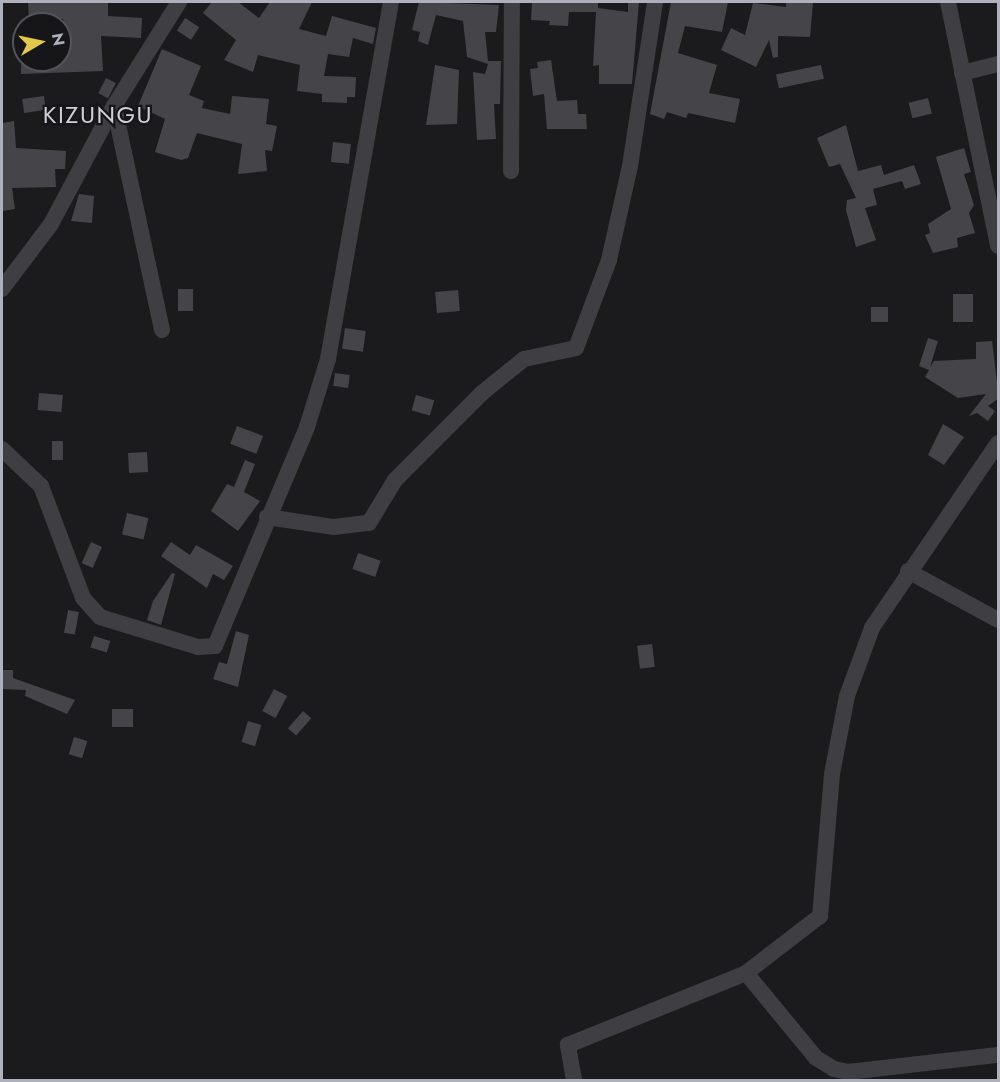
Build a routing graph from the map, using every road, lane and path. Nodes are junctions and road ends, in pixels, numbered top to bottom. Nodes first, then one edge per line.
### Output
1 (179, 2) edge
2 (391, 2) edge
3 (512, 2) edge
4 (655, 2) edge
5 (948, 2) edge
6 (999, 64) edge
7 (962, 73) junction
8 (114, 106) junction
9 (511, 171) dead end
10 (999, 246) edge
11 (2, 289) edge
12 (162, 330) dead end
13 (999, 443) edge
14 (2, 448) edge
15 (267, 517) junction
16 (908, 571) junction
17 (999, 620) edge
18 (746, 972) junction
19 (999, 1055) edge
20 (574, 1080) edge

1 - 8 street
2 - 15 street
3 - 9 street
4 - 15 street
5 - 7 street
6 - 7 street
7 - 10 street
8 - 11 street
8 - 12 street
13 - 16 street
14 - 15 street
16 - 17 street
16 - 18 street
18 - 19 street
18 - 20 street

